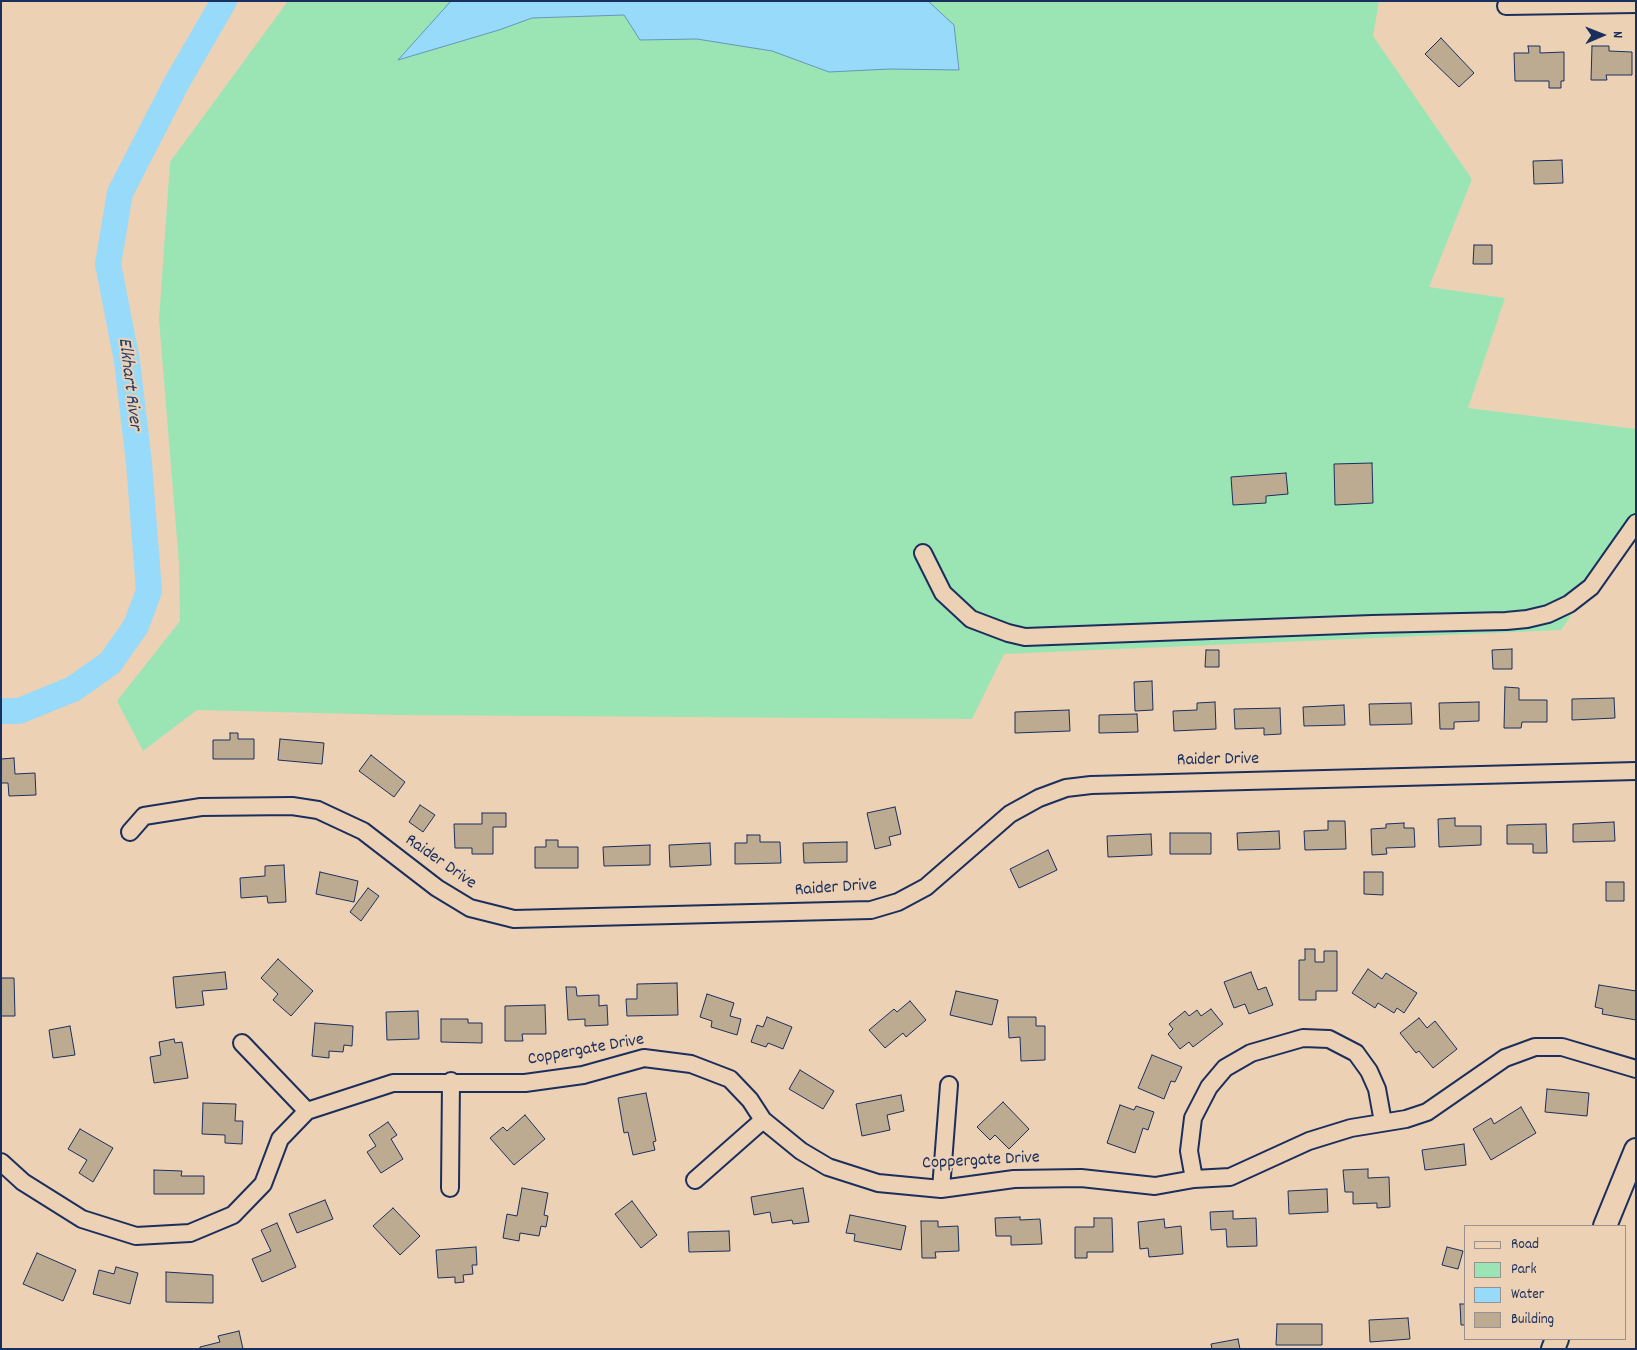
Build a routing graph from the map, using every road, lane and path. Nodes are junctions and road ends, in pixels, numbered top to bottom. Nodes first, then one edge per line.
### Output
1 (1636, 4) edge
2 (1506, 6) dead end
3 (1636, 523) edge
4 (922, 553) dead end
5 (1636, 771) edge
6 (130, 832) dead end
7 (242, 1043) dead end
8 (1636, 1069) edge
9 (451, 1081) junction
10 (949, 1085) dead end
11 (307, 1111) junction
12 (763, 1120) junction
13 (1383, 1122) junction
14 (1635, 1152) edge
15 (1, 1162) edge
16 (1194, 1179) junction
17 (695, 1180) dead end
18 (450, 1188) dead end
19 (942, 1189) junction
20 (1604, 1225) edge

1 - 2 street
3 - 4 street
5 - 6 street, Raider Drive
7 - 11 street
8 - 13 street, Coppergate Drive
9 - 11 street, Coppergate Drive
9 - 12 street, Coppergate Drive
9 - 18 street
10 - 19 street
11 - 15 street, Coppergate Drive
12 - 17 street
12 - 19 street, Coppergate Drive
13 - 16 street, Coppergate Drive
13 - 16 street
14 - 20 street
16 - 19 street, Coppergate Drive

